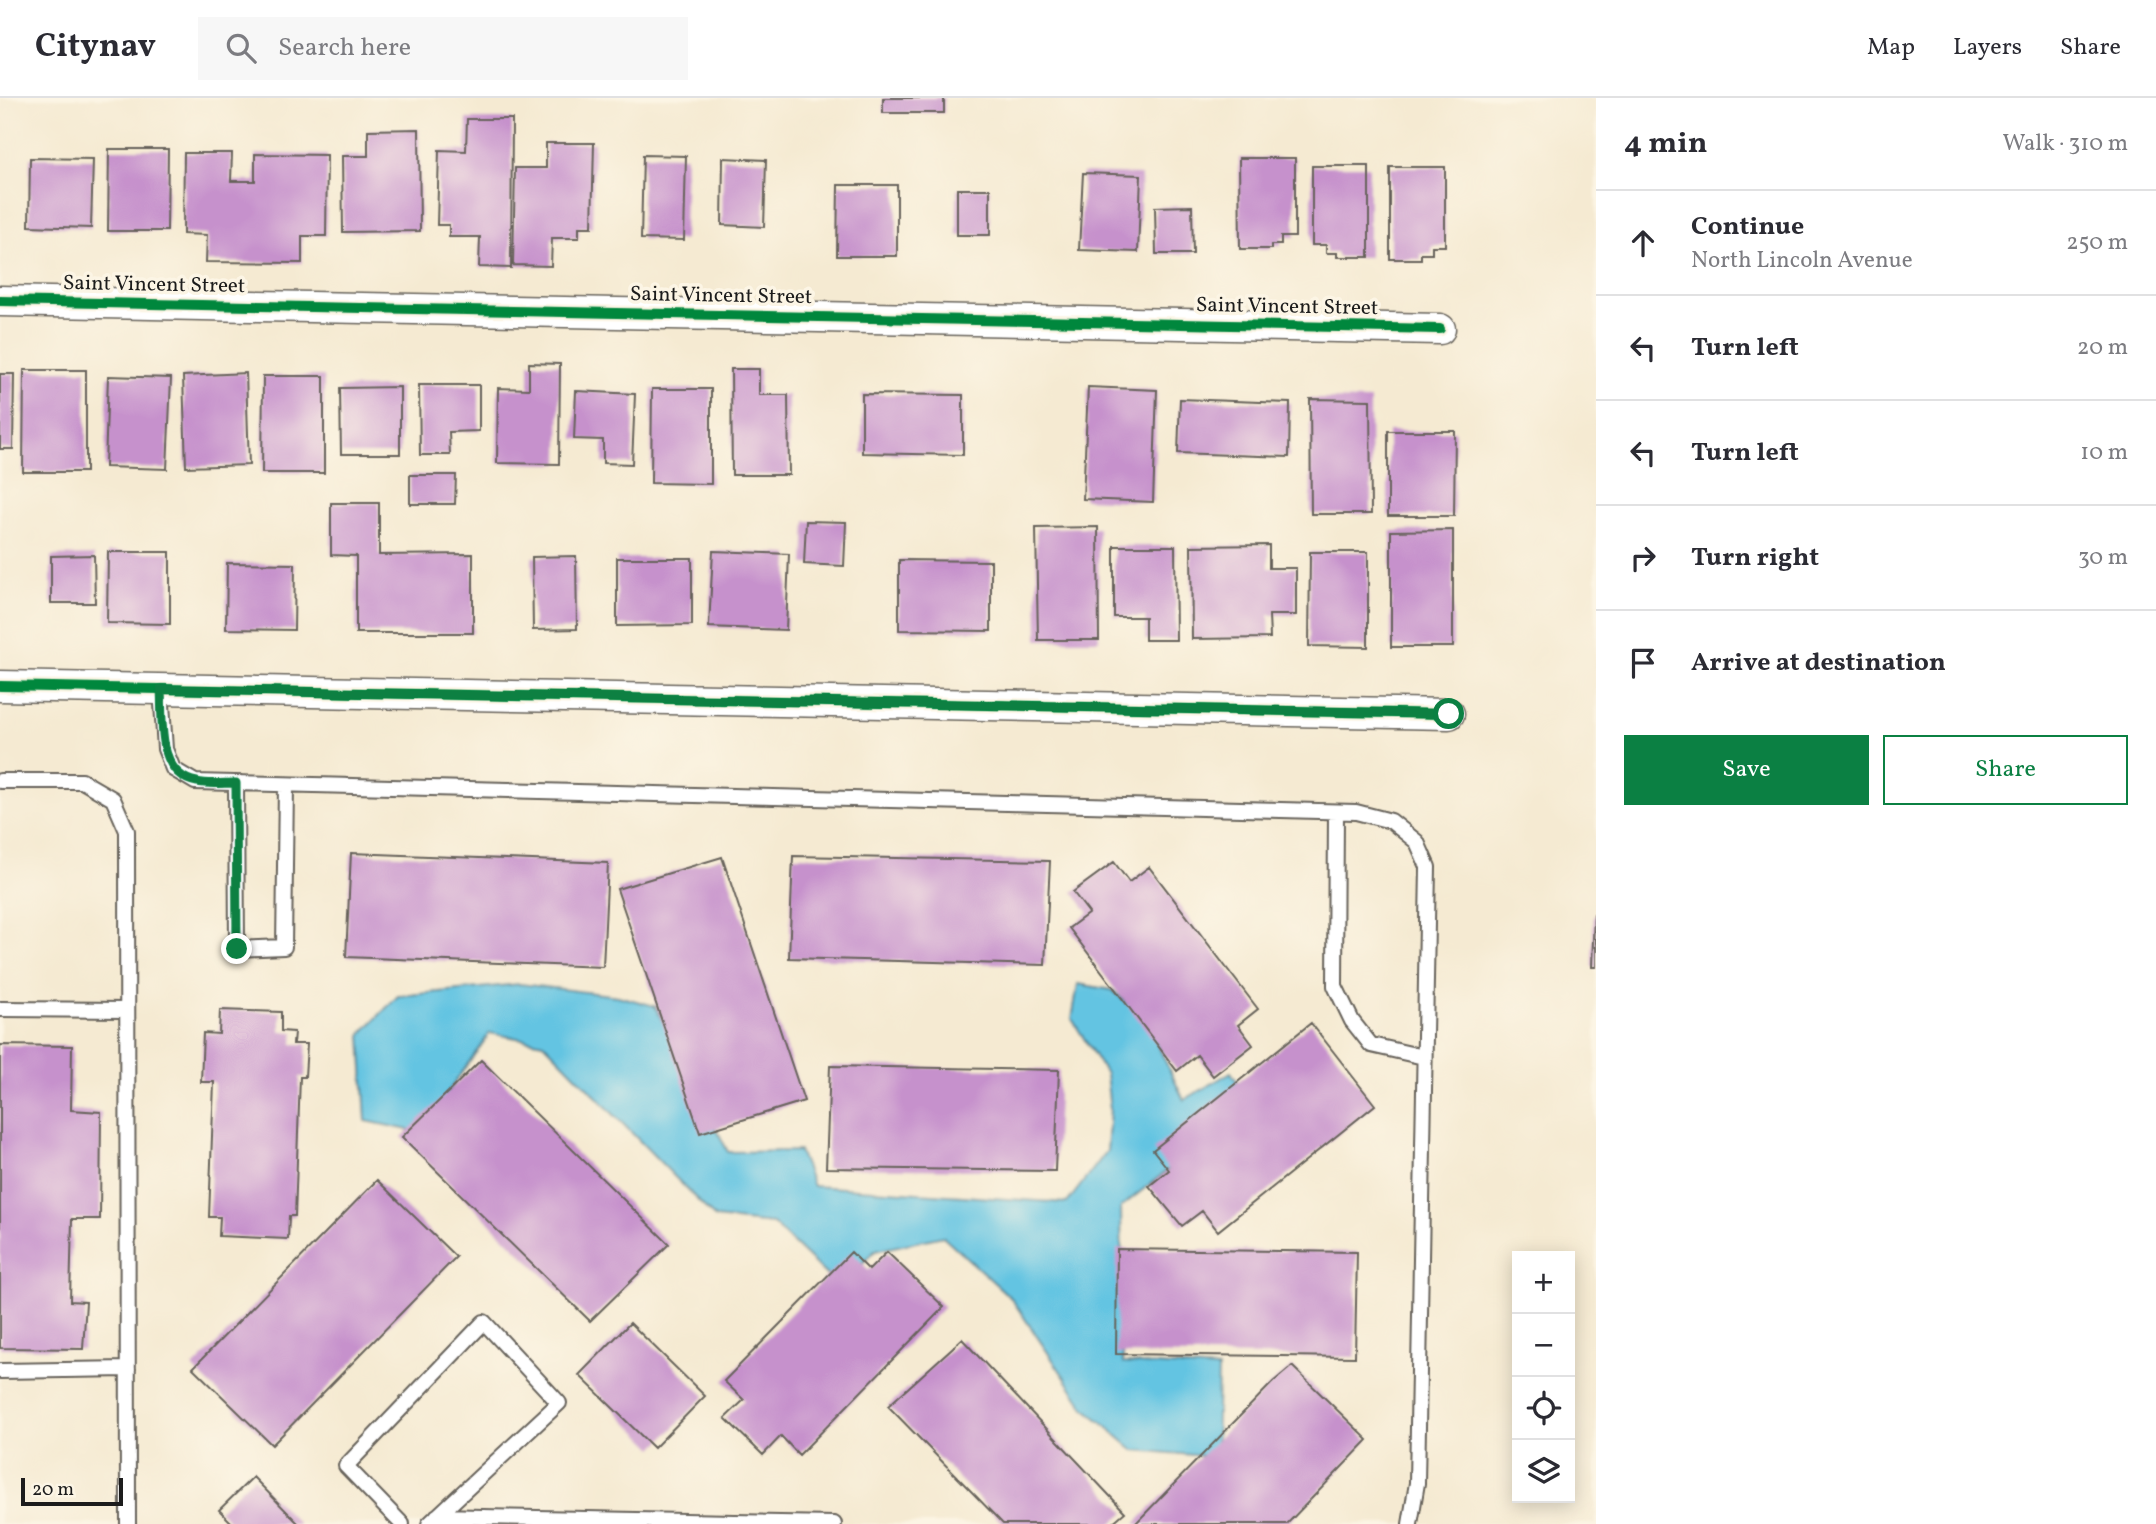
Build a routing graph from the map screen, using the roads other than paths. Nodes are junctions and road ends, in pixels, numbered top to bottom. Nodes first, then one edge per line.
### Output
1 (0, 301) edge
2 (1440, 329) dead end
3 (0, 686) edge
4 (161, 689) junction
5 (1449, 714) dead end
6 (0, 781) edge
7 (236, 783) junction
8 (286, 785) junction
9 (1336, 811) junction
10 (0, 1009) edge
11 (127, 1010) junction
12 (1424, 1057) junction
13 (128, 1369) junction
14 (0, 1371) edge
15 (433, 1520) edge
16 (128, 1524) edge
17 (402, 1524) edge
18 (834, 1524) edge
19 (1410, 1524) edge

1 - 2 street, Saint Vincent Street
3 - 4 street
4 - 5 street
4 - 7 lane
6 - 11 lane
7 - 8 lane
7 - 8 lane
8 - 9 lane
9 - 12 lane
9 - 12 lane
10 - 11 lane
11 - 13 lane
12 - 19 lane
13 - 14 lane
13 - 16 lane
15 - 17 lane
15 - 18 lane

